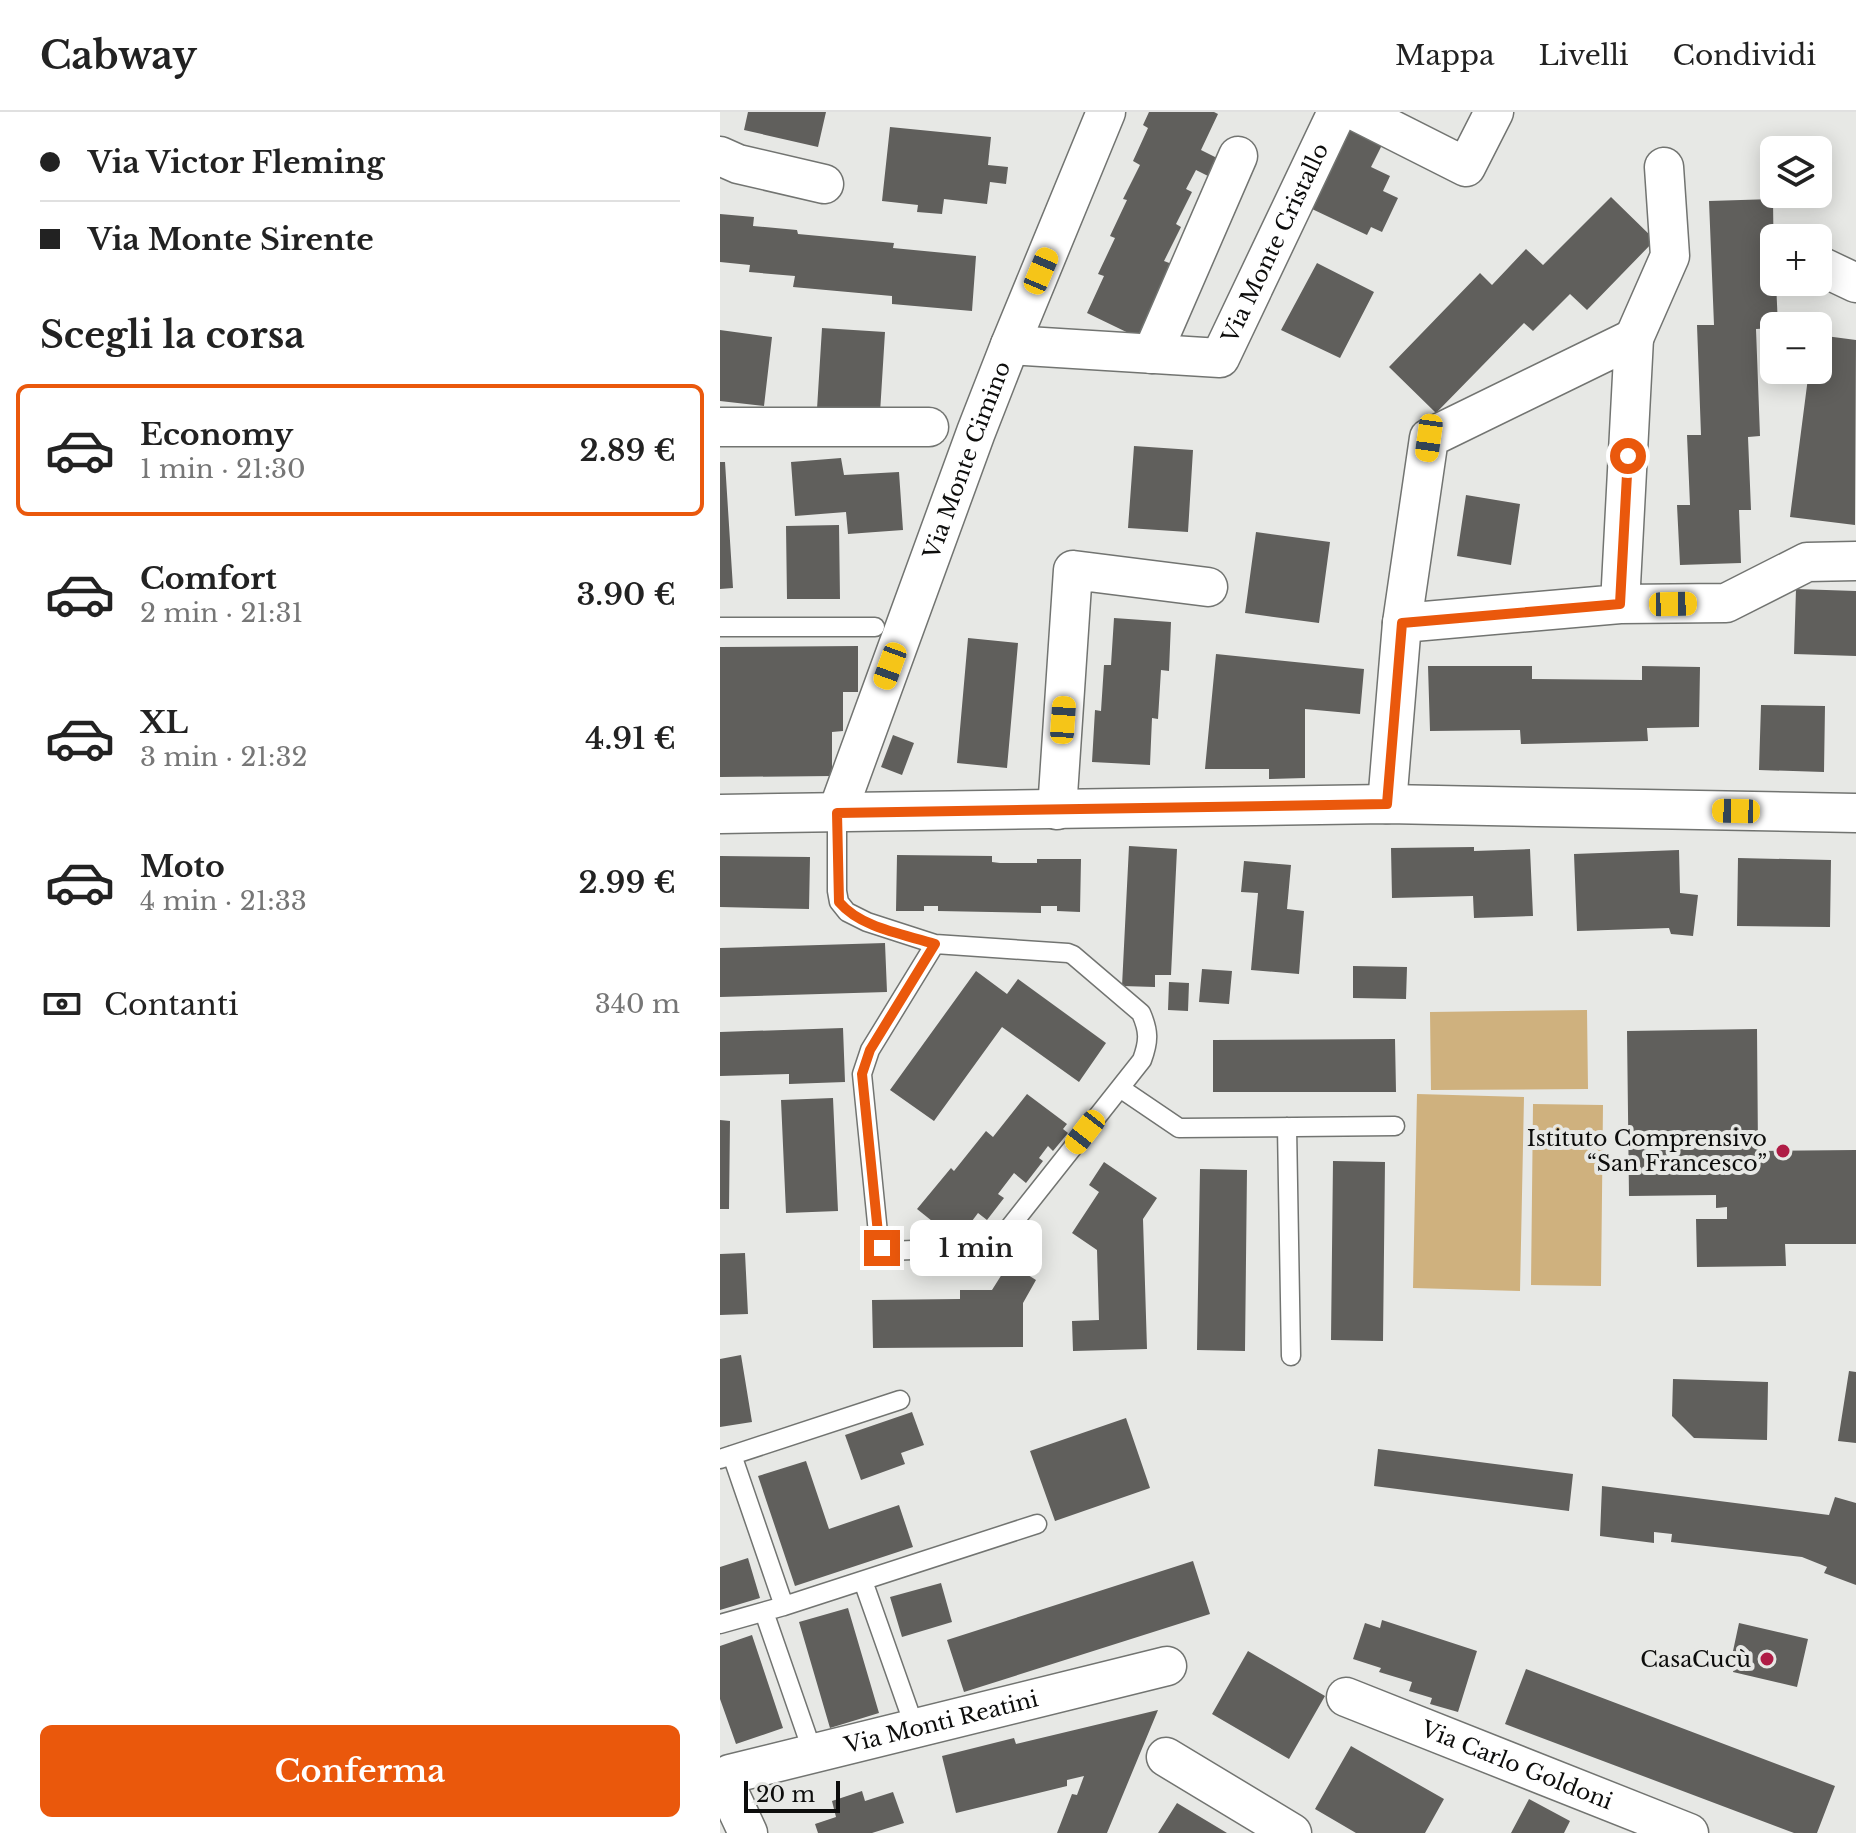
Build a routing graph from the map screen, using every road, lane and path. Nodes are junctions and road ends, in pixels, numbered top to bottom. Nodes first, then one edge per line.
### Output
1 (1106, 112) edge
2 (1337, 112) edge
3 (1357, 112) edge
4 (1494, 112) edge
5 (720, 156) edge
6 (1238, 156) dead end
7 (1664, 167) dead end
8 (824, 184) dead end
9 (1832, 272) edge
10 (1856, 283) edge
11 (1634, 338) junction
12 (1010, 345) junction
13 (1152, 354) junction
14 (720, 427) edge
15 (929, 427) dead end
16 (1856, 561) edge
17 (1208, 587) dead end
18 (1620, 604) junction
19 (1402, 623) junction
20 (720, 627) edge
21 (875, 627) dead end
22 (1387, 804) junction
23 (1057, 810) junction
24 (837, 813) junction
25 (1856, 813) edge
26 (720, 814) edge
27 (935, 944) junction
28 (1120, 1088) junction
29 (1395, 1126) dead end
30 (1287, 1127) junction
31 (1291, 1356) dead end
32 (900, 1400) dead end
33 (726, 1457) edge
34 (1037, 1524) dead end
35 (863, 1581) junction
36 (784, 1606) junction
37 (764, 1612) junction
38 (720, 1624) edge
39 (1167, 1666) dead end
40 (1346, 1697) dead end
41 (915, 1728) junction
42 (813, 1753) junction
43 (1166, 1757) dead end
44 (723, 1789) edge
45 (748, 1833) edge
46 (1292, 1833) edge
47 (1689, 1833) edge

1 - 12 street, Via Monte Cimino
2 - 13 street, Via Monte Cristallo
3 - 4 street
5 - 8 street
6 - 13 street
7 - 11 street
9 - 10 street
11 - 18 street
11 - 19 street
12 - 13 street, Via Monte Cristallo
12 - 24 street, Via Monte Cimino
14 - 15 street
16 - 18 street
17 - 23 street
18 - 19 street
19 - 22 street
20 - 21 lane
22 - 23 street
22 - 25 street
23 - 24 street
24 - 26 street
24 - 27 lane
27 - 28 lane
27 - 28 lane
28 - 30 lane
29 - 30 lane
30 - 31 lane
32 - 33 lane
33 - 36 lane
34 - 35 lane
35 - 36 lane
35 - 41 lane
36 - 37 lane
37 - 38 lane
37 - 42 lane
39 - 41 street, Via Monti Reatini
40 - 47 street, Via Carlo Goldoni
41 - 42 street, Via Monti Reatini
42 - 44 street, Via Monti Reatini
43 - 46 street
44 - 45 street, Via Monti Reatini

